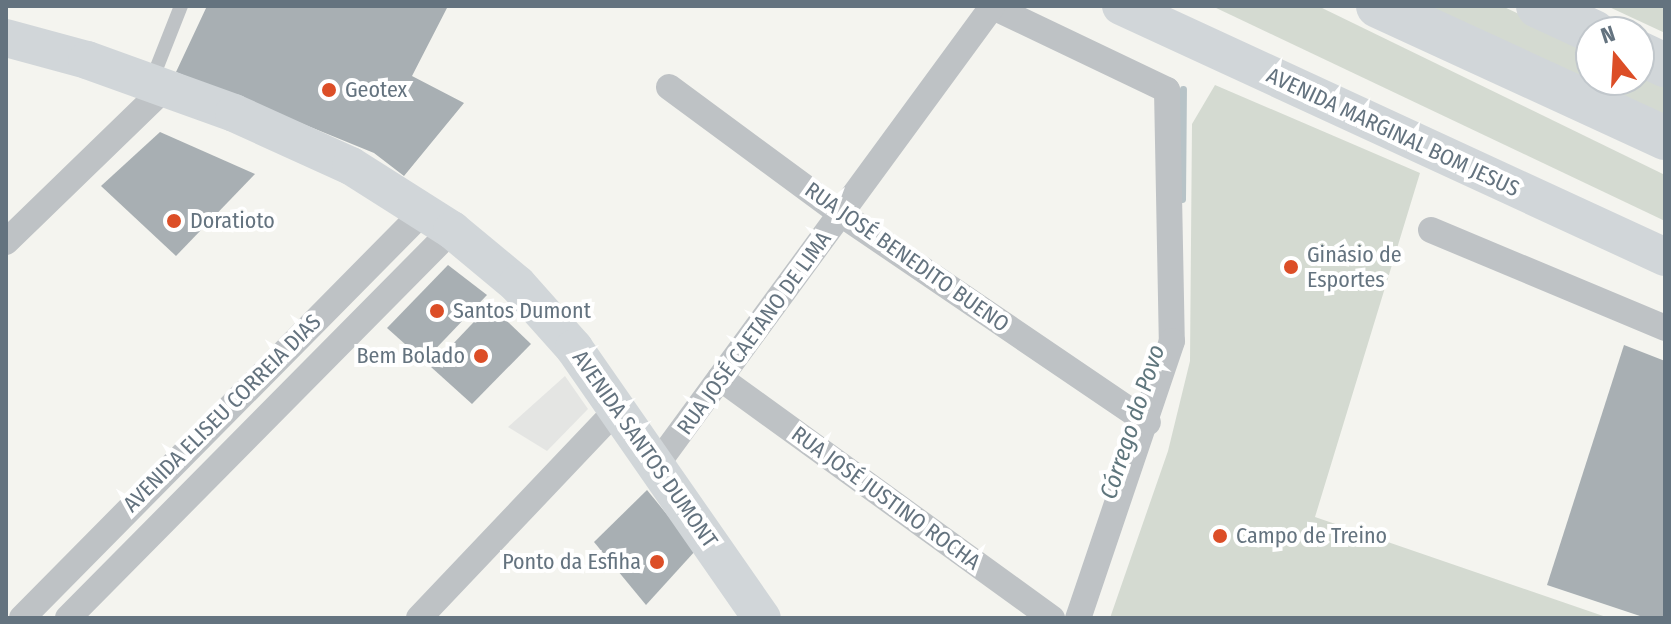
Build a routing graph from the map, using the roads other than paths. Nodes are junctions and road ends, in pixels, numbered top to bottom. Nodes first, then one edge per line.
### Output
1 (181, 6) edge
2 (991, 6) edge
3 (1121, 6) edge
4 (1378, 6) edge
5 (1538, 6) edge
6 (1575, 23) edge
7 (6, 38) edge
8 (158, 85) junction
9 (669, 87) dead end
10 (1665, 138) edge
11 (841, 214) junction
12 (438, 220) junction
13 (1431, 230) dead end
14 (6, 242) edge
15 (1665, 257) edge
16 (1665, 328) edge
17 (720, 378) junction
18 (617, 409) junction
19 (1148, 423) junction
20 (191, 442) junction
21 (216, 464) junction
22 (657, 464) junction
23 (753, 614) edge
24 (22, 618) edge
25 (68, 618) edge
26 (419, 618) edge
27 (1052, 618) edge
28 (1078, 618) edge

1 - 8 lane
2 - 11 street, RUA JOSÉ CAETANO DE LIMA
2 - 19 street
3 - 15 street, AVENIDA MARGINAL BOM JESUS
4 - 10 highway
5 - 6 highway
7 - 8 street, AVENIDA SANTOS DUMONT
8 - 12 street, AVENIDA SANTOS DUMONT
8 - 14 street
9 - 11 street, RUA JOSÉ BENEDITO BUENO
11 - 17 street, RUA JOSÉ CAETANO DE LIMA
11 - 19 street, RUA JOSÉ BENEDITO BUENO
12 - 18 street, AVENIDA SANTOS DUMONT
12 - 20 street, AVENIDA ELISEU CORREIA DIAS
12 - 21 street, AVENIDA ELISEU CORREIA DIAS
13 - 16 street
17 - 22 street, RUA JOSÉ CAETANO DE LIMA
17 - 27 street, RUA JOSÉ JUSTINO ROCHA
18 - 22 street, AVENIDA SANTOS DUMONT
18 - 26 street
19 - 28 street
20 - 21 street
20 - 24 street, AVENIDA ELISEU CORREIA DIAS
21 - 25 street, AVENIDA ELISEU CORREIA DIAS
22 - 23 street, AVENIDA SANTOS DUMONT

